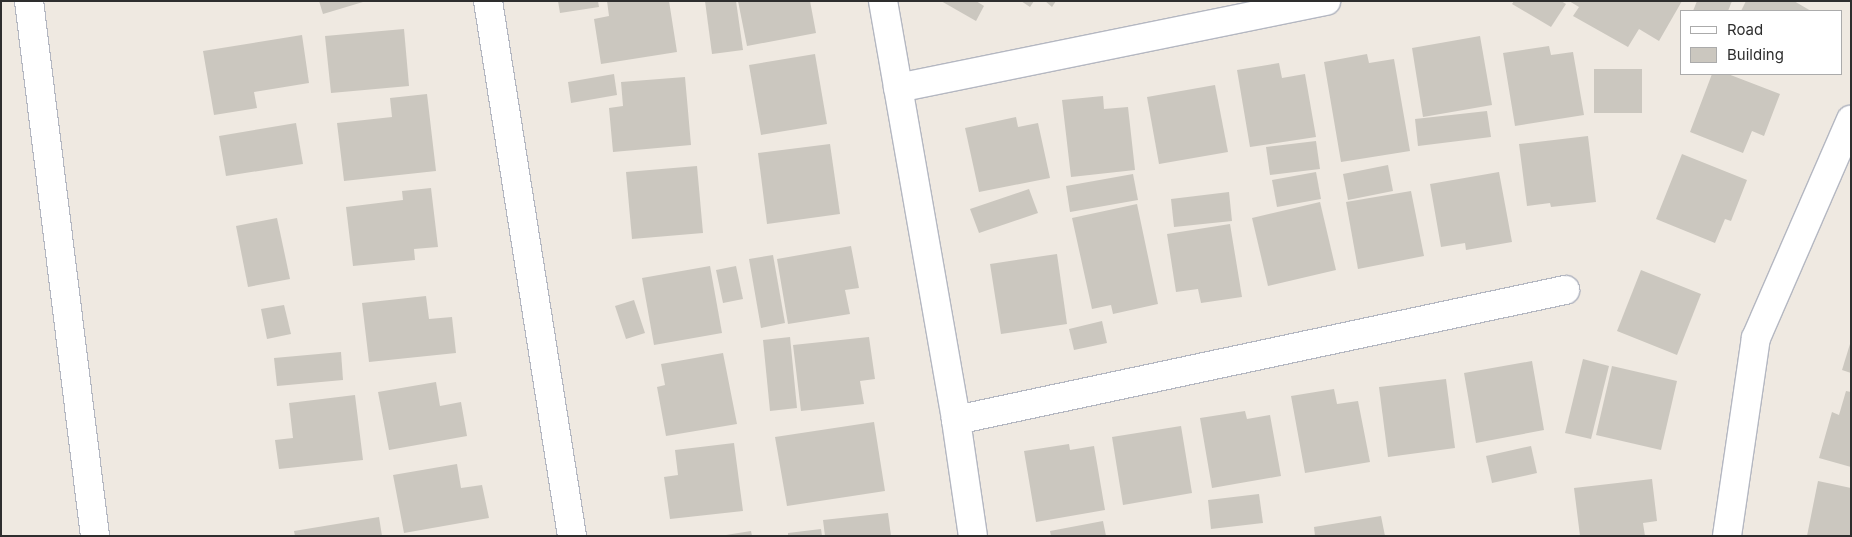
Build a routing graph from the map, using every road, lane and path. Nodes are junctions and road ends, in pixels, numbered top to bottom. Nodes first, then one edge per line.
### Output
1 (29, 1) edge
2 (488, 1) edge
3 (883, 1) edge
4 (1326, 1) edge
5 (898, 88) junction
6 (1851, 120) edge
7 (1565, 290) dead end
8 (956, 420) junction
9 (95, 536) edge
10 (572, 536) edge
11 (973, 536) edge
12 (1727, 536) edge

1 - 9 street
2 - 10 street
3 - 5 street
4 - 5 street
5 - 8 street
6 - 12 street
7 - 8 street
8 - 11 street

